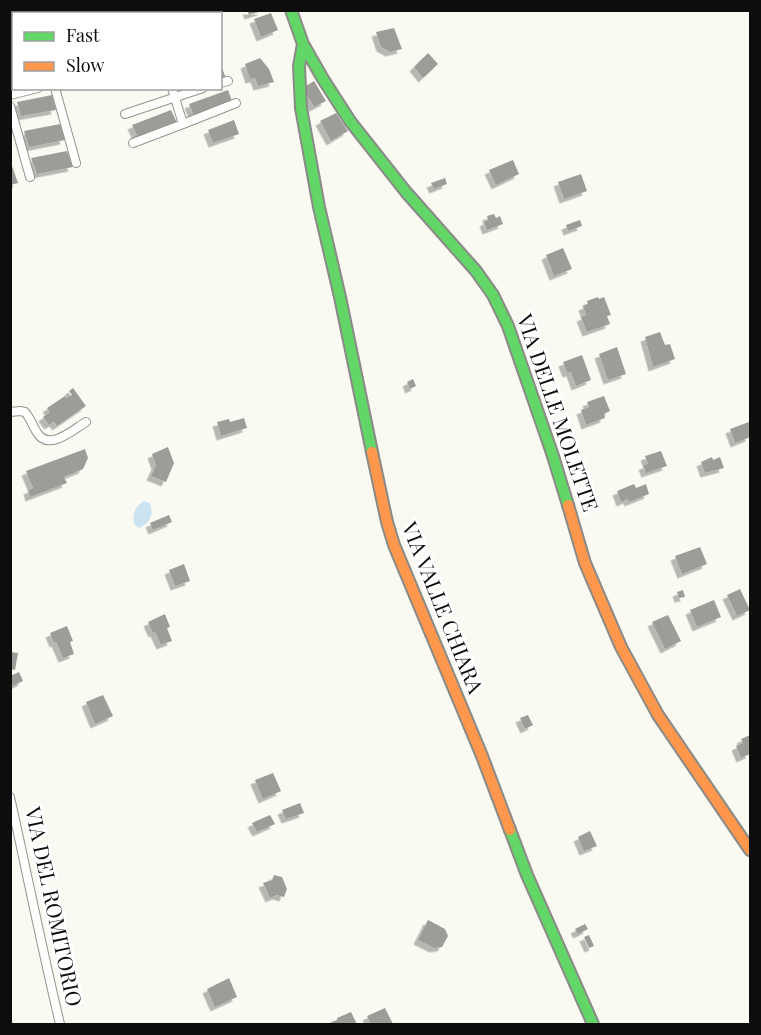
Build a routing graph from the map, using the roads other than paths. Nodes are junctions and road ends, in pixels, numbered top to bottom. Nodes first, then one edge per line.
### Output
1 (291, 10) edge
2 (303, 44) junction
3 (30, 90) edge
4 (56, 90) edge
5 (173, 90) edge
6 (197, 90) edge
7 (10, 95) edge
8 (175, 97) junction
9 (236, 103) dead end
10 (10, 106) edge
11 (124, 114) dead end
12 (183, 124) junction
13 (133, 143) dead end
14 (76, 163) dead end
15 (30, 177) dead end
16 (10, 412) edge
17 (86, 422) dead end
18 (10, 797) edge
19 (750, 850) edge
20 (60, 1024) edge
21 (593, 1024) edge

1 - 2 street, VIA DELLE MOLETTE
2 - 19 street, VIA DELLE MOLETTE
2 - 21 street, VIA VALLE CHIARA
3 - 7 street
4 - 14 street
5 - 8 street
6 - 8 street
8 - 11 street
8 - 12 street
9 - 12 street
10 - 15 street
12 - 13 street
16 - 17 street
18 - 20 street, VIA DEL ROMITORIO

